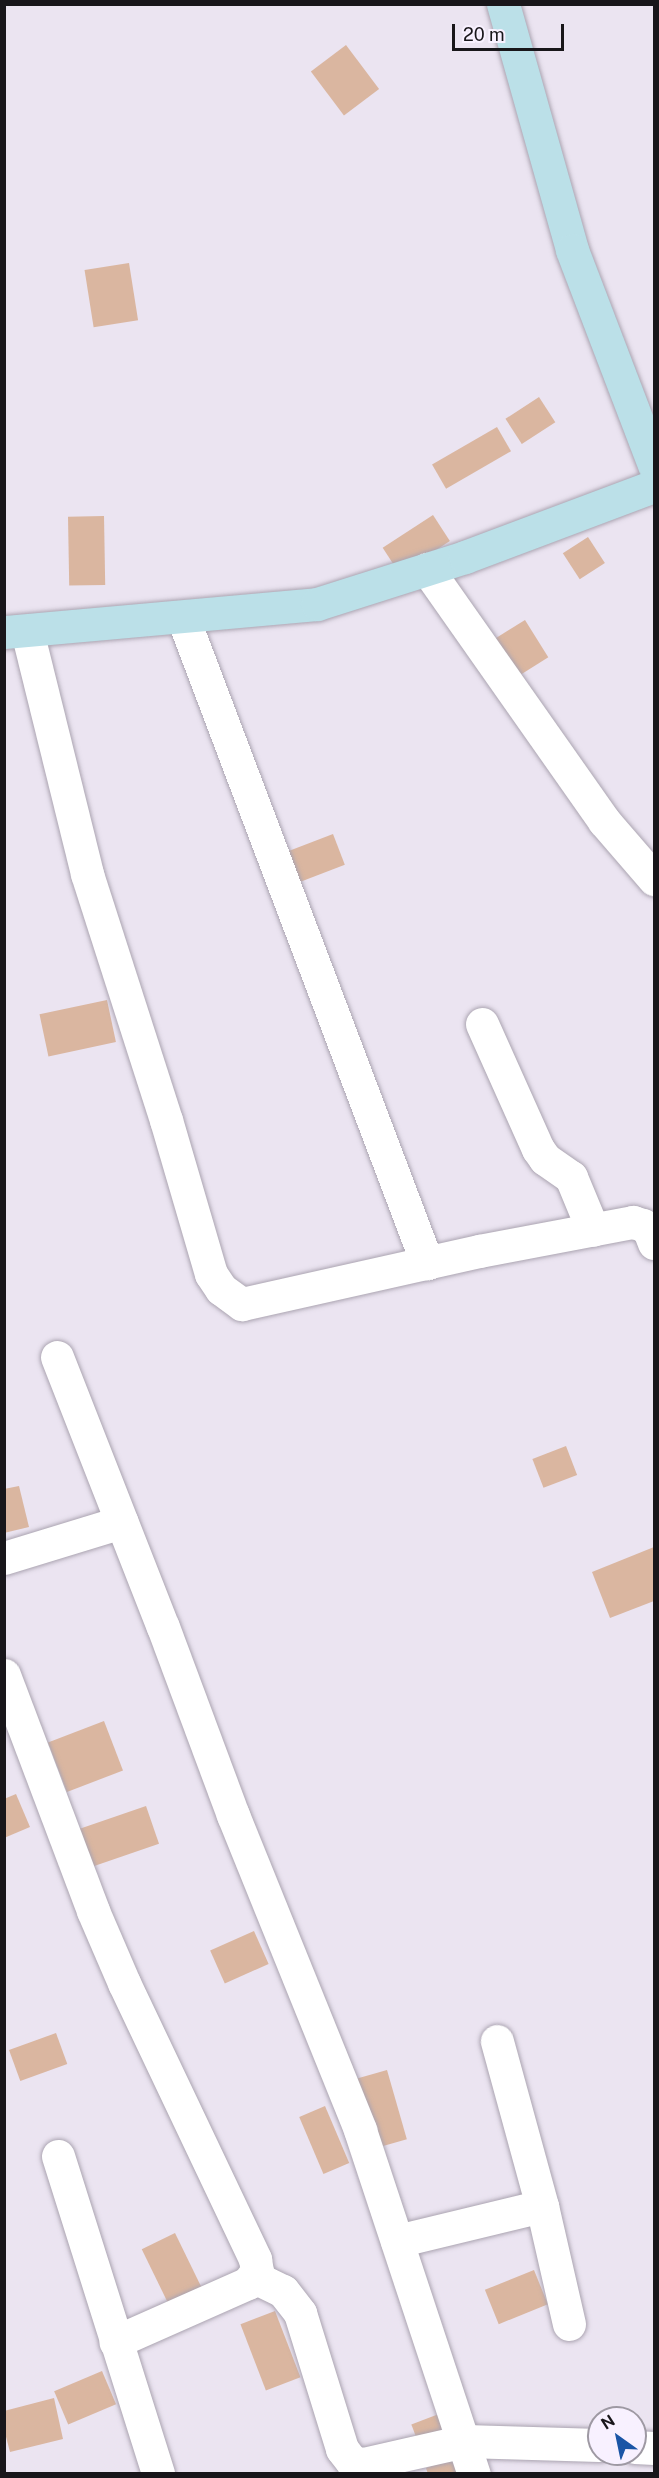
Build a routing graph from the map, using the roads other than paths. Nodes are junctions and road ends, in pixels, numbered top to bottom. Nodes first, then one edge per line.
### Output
1 (503, 4) edge
2 (654, 465) edge
3 (654, 486) edge
4 (427, 569) junction
5 (183, 618) junction
6 (16, 632) edge
7 (654, 879) edge
8 (483, 1024) dead end
9 (593, 1230) junction
10 (654, 1243) edge
11 (427, 1263) junction
12 (57, 1357) dead end
13 (122, 1522) junction
14 (4, 1558) edge
15 (4, 1675) edge
16 (497, 2041) dead end
17 (58, 2156) dead end
18 (542, 2206) junction
19 (397, 2241) junction
20 (254, 2277) junction
21 (569, 2324) dead end
22 (115, 2342) junction
23 (465, 2441) junction
24 (587, 2445) edge
25 (158, 2474) edge
26 (474, 2474) edge

1 - 2 street
3 - 4 street
4 - 5 street
4 - 7 street
5 - 6 street
5 - 11 street
6 - 11 street
8 - 9 street
9 - 10 street
9 - 11 street
12 - 13 street
13 - 14 street
13 - 19 street
15 - 20 street
16 - 18 street
17 - 22 street
18 - 19 street
18 - 21 street
19 - 23 street
20 - 22 street
20 - 23 street
22 - 25 street
23 - 24 street
23 - 26 street

